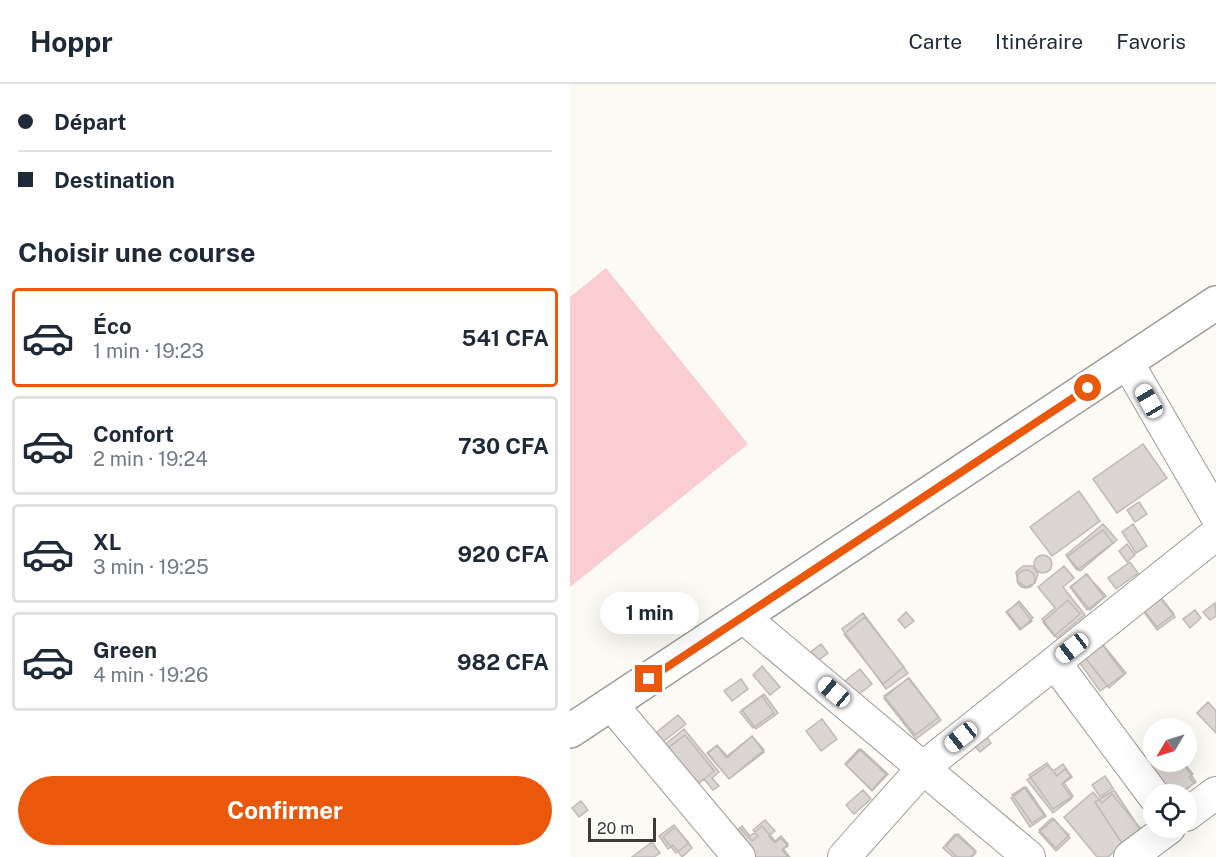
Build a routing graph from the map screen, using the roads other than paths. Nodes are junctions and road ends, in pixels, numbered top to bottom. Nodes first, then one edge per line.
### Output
1 (1216, 303) edge
2 (1127, 363) junction
3 (1216, 515) edge
4 (1216, 534) edge
5 (743, 617) junction
6 (1054, 663) junction
7 (611, 704) junction
8 (570, 731) edge
9 (924, 767) junction
10 (1145, 784) edge
11 (1216, 794) edge
12 (1197, 807) edge
13 (1156, 838) edge
14 (739, 857) edge
15 (844, 857) edge
16 (1029, 857) edge
17 (1130, 857) edge

1 - 2 highway
2 - 3 street
2 - 5 highway
4 - 6 street
5 - 7 highway
5 - 9 street
6 - 9 street
6 - 10 street
7 - 8 highway
7 - 14 street
9 - 15 street
9 - 16 street
11 - 12 street
13 - 17 street

